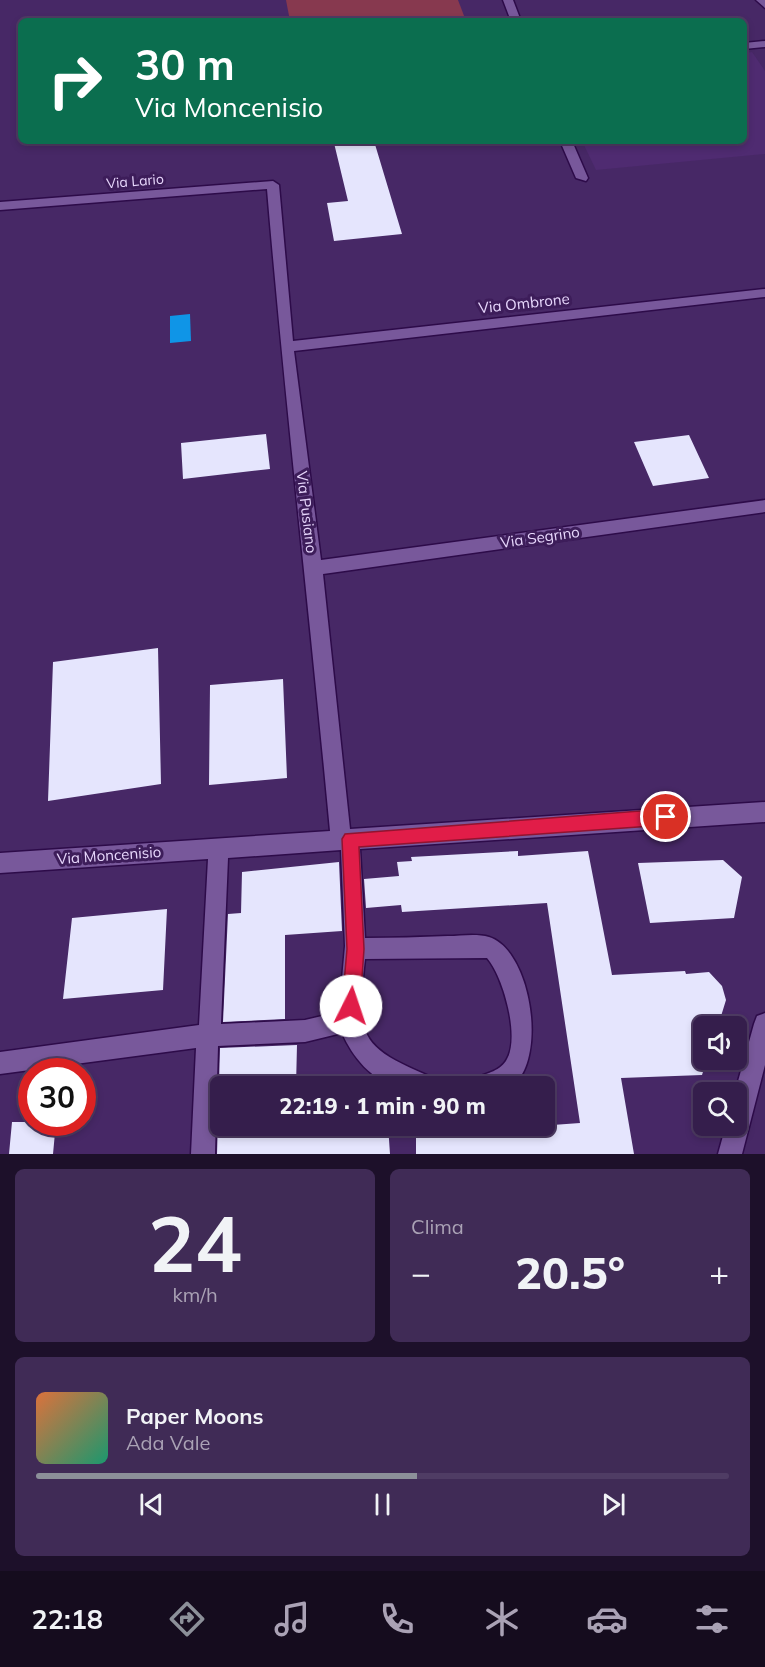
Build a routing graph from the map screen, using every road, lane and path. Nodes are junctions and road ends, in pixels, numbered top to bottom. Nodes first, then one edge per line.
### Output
1 (508, 0) edge
2 (760, 0) edge
3 (765, 5) edge
4 (515, 18) edge
5 (765, 44) edge
6 (747, 46) edge
7 (567, 144) edge
8 (582, 178) dead end
9 (273, 185) joint
10 (0, 206) edge
11 (765, 293) edge
12 (287, 347) junction
13 (765, 506) edge
14 (314, 568) junction
15 (765, 812) edge
16 (346, 840) junction
17 (218, 848) junction
18 (0, 863) edge
19 (355, 949) junction
20 (351, 1020) junction
21 (765, 1024) edge
22 (208, 1035) junction
23 (0, 1063) edge
24 (400, 1076) edge
25 (507, 1076) edge
26 (203, 1154) edge
27 (730, 1154) edge

1 - 4 street
2 - 3 street
5 - 6 street
7 - 8 street
9 - 10 street, Via Lario
9 - 12 street, Via Pusiano
11 - 12 street, Via Ombrone
12 - 14 street, Via Pusiano
13 - 14 street, Via Segrino
14 - 16 street, Via Pusiano
15 - 16 street, Via Moncenisio
16 - 17 street, Via Moncenisio
16 - 19 street, Via Pusiano
17 - 18 street, Via Moncenisio
17 - 22 street
19 - 20 street, Via Pusiano
19 - 25 street
20 - 22 street
20 - 24 street
21 - 27 street
22 - 23 street
22 - 26 street

